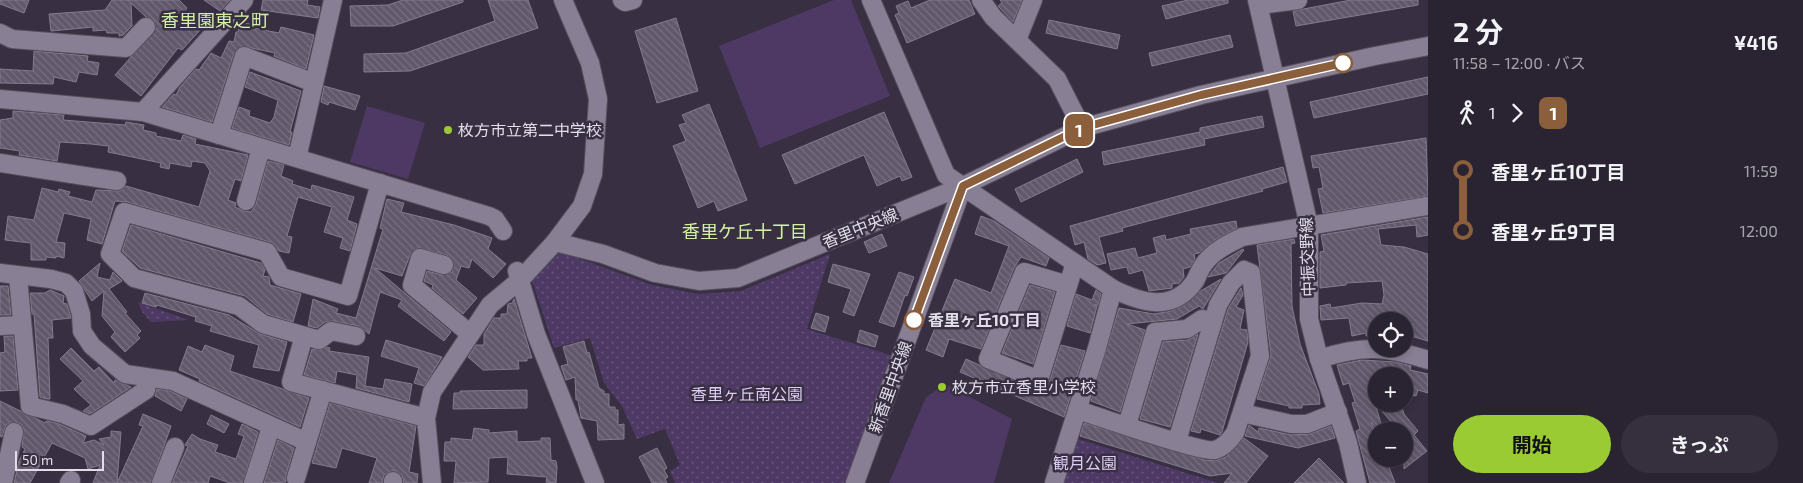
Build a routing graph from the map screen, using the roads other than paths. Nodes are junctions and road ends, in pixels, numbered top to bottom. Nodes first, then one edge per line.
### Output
1 (244, 0) edge
2 (333, 0) edge
3 (563, 0) edge
4 (622, 0) edge
5 (633, 0) edge
6 (872, 0) edge
7 (981, 0) edge
8 (1033, 0) edge
9 (1298, 0) edge
10 (1258, 3) edge
11 (146, 26) dead end
12 (0, 32) edge
13 (1017, 40) junction
14 (1428, 46) edge
15 (1276, 79) junction
16 (314, 83) junction
17 (0, 99) edge
18 (143, 112) junction
19 (1082, 128) junction
20 (219, 135) junction
21 (261, 148) junction
22 (297, 158) junction
23 (0, 163) edge
24 (117, 181) dead end
25 (380, 183) junction
26 (963, 186) junction
27 (246, 201) dead end
28 (1428, 206) edge
29 (1309, 226) junction
30 (503, 231) dead end
31 (555, 242) junction
32 (1075, 263) junction
33 (444, 265) dead end
34 (0, 273) edge
35 (518, 274) junction
36 (18, 277) junction
37 (1068, 285) junction
38 (1113, 289) junction
39 (1213, 322) junction
40 (22, 325) junction
41 (0, 326) edge
42 (470, 333) junction
43 (304, 336) junction
44 (356, 336) dead end
45 (1319, 358) junction
46 (1428, 360) edge
47 (148, 378) junction
48 (323, 390) junction
49 (1077, 410) junction
50 (1338, 412) junction
51 (1242, 413) junction
52 (426, 418) junction
53 (1127, 425) junction
54 (271, 427) junction
55 (14, 432) dead end
56 (1177, 441) junction
57 (307, 442) junction
58 (175, 447) dead end
59 (296, 478) dead end
60 (4, 483) edge
61 (161, 483) edge
62 (253, 483) edge
63 (432, 483) edge
64 (595, 483) edge
65 (855, 483) edge
66 (1054, 483) edge
67 (1356, 483) edge

1 - 18 street
2 - 16 street
3 - 31 street
4 - 5 street
6 - 26 street
7 - 13 street
8 - 13 street
9 - 10 street
10 - 15 street, 中振交野線
11 - 12 street
13 - 19 street
14 - 15 street
15 - 19 street
15 - 29 street, 中振交野線
16 - 20 street
16 - 22 street
17 - 18 street
18 - 20 street
19 - 26 street
20 - 21 street
21 - 22 street
21 - 27 street
22 - 25 street
23 - 24 street
25 - 30 street
25 - 43 street
26 - 31 street, 香里中央線
26 - 32 street
26 - 65 street, 新香里中央線
28 - 29 street
29 - 38 street
29 - 45 street, 中振交野線
31 - 35 street
32 - 37 street
32 - 38 street
33 - 42 street
34 - 36 street
35 - 42 street
35 - 64 street
36 - 40 street
36 - 47 street
37 - 37 street
38 - 49 street
39 - 51 street
39 - 53 street
39 - 56 street
40 - 41 street
40 - 47 street
42 - 52 street
43 - 44 street
43 - 48 street
45 - 46 street
45 - 50 street, 中振交野線
47 - 54 street
48 - 52 street
48 - 57 street
49 - 53 street
49 - 66 street
50 - 51 street
50 - 67 street, 中振交野線
51 - 56 street
52 - 63 street
53 - 56 street
54 - 57 street
54 - 62 street
55 - 60 street
57 - 59 street
58 - 61 street

